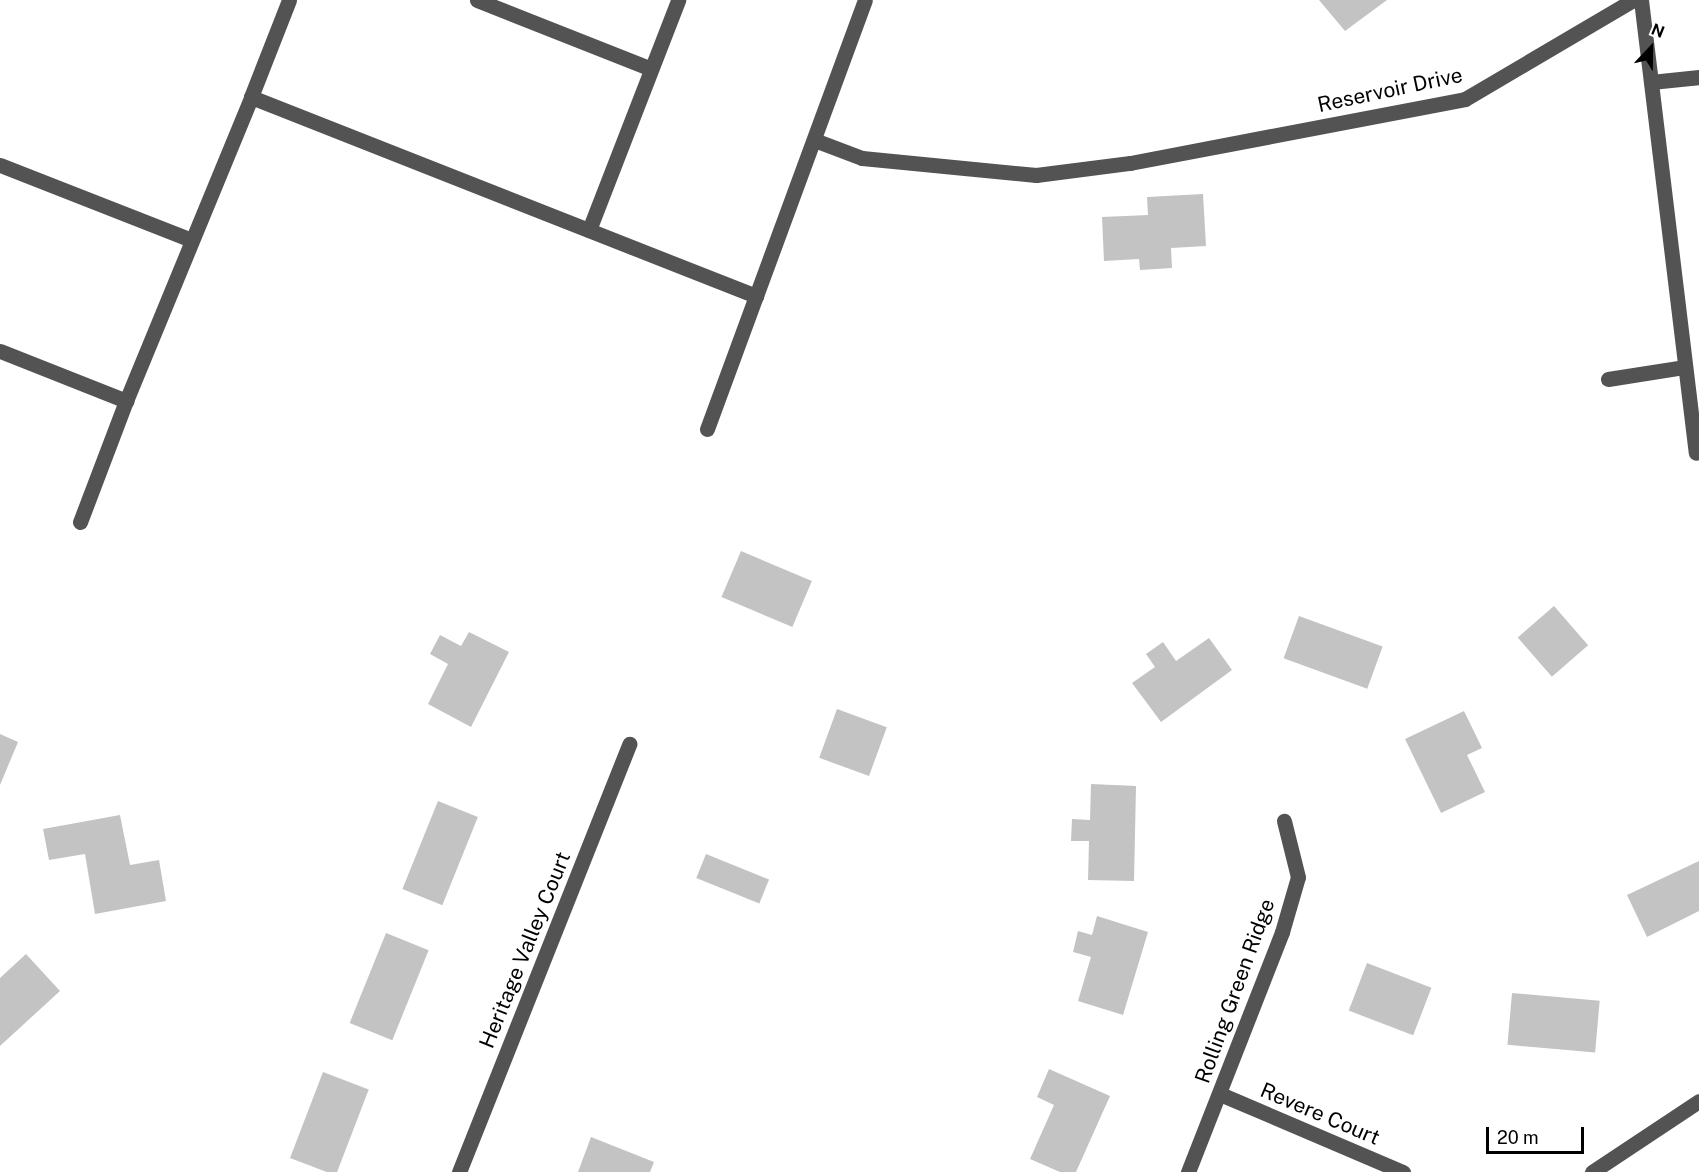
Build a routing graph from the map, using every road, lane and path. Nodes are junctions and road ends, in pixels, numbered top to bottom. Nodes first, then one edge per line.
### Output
1 (289, 0) edge
2 (477, 0) edge
3 (678, 0) edge
4 (865, 0) edge
5 (1633, 0) edge
6 (1641, 0) edge
7 (651, 69) junction
8 (1699, 78) edge
9 (1651, 82) junction
10 (251, 97) junction
11 (817, 141) junction
12 (0, 165) edge
13 (589, 230) junction
14 (190, 240) junction
15 (756, 296) junction
16 (0, 351) edge
17 (1685, 368) junction
18 (1608, 379) dead end
19 (126, 401) junction
20 (707, 429) dead end
21 (1695, 453) dead end
22 (80, 522) dead end
23 (629, 744) dead end
24 (1284, 821) dead end
25 (1220, 1094) junction
26 (1699, 1101) edge
27 (459, 1172) edge
28 (1188, 1172) edge
29 (1403, 1172) edge
30 (1592, 1172) edge

1 - 10 street
2 - 7 street
3 - 7 street
4 - 11 street
5 - 11 street, Reservoir Drive
6 - 9 street
7 - 13 street
8 - 9 street
9 - 17 street
10 - 13 street
10 - 14 street
11 - 15 street
12 - 14 street
13 - 15 street
14 - 19 street
15 - 20 street
16 - 19 street
17 - 18 street
17 - 21 street
19 - 22 street
23 - 27 street, Heritage Valley Court
24 - 25 street, Rolling Green Ridge
25 - 28 street, Rolling Green Ridge
25 - 29 street, Revere Court
26 - 30 street

